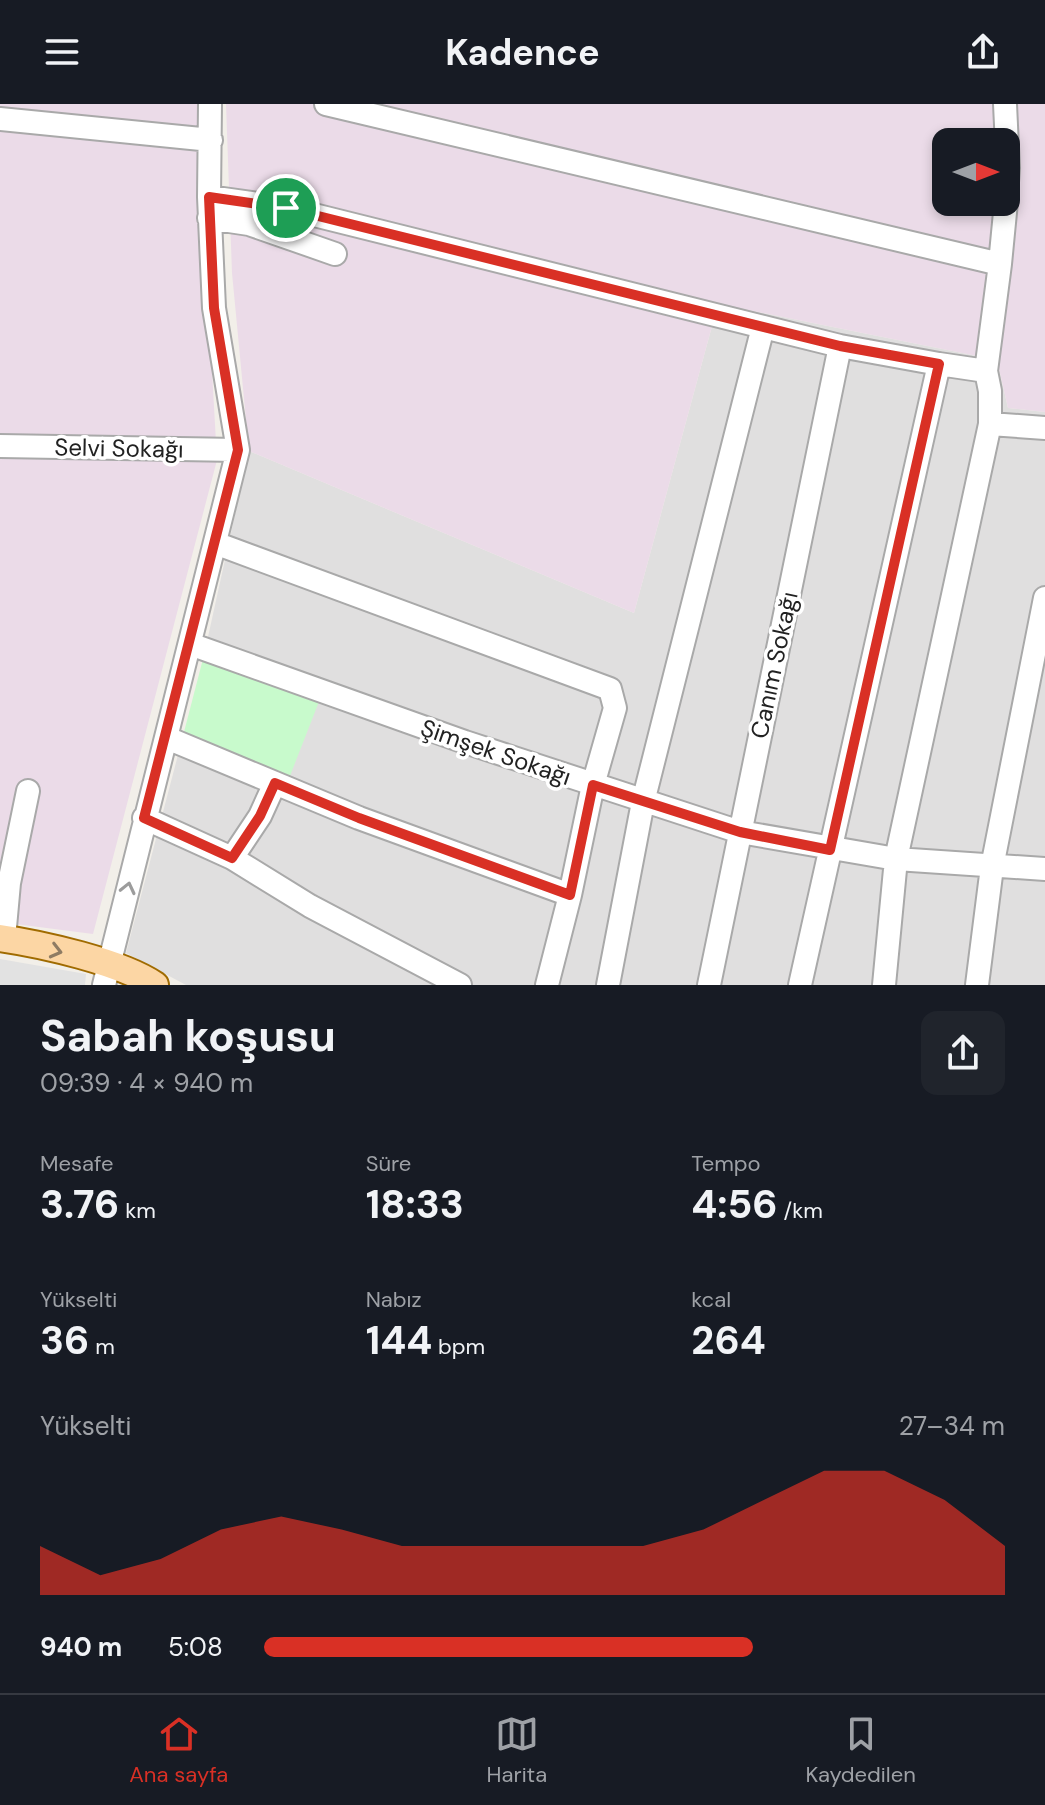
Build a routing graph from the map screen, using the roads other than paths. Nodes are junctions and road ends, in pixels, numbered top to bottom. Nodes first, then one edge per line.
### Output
1 (210, 104) edge
2 (326, 104) edge
3 (1005, 104) edge
4 (0, 119) edge
5 (1006, 128) edge
6 (211, 140) junction
7 (209, 207) junction
8 (1004, 216) edge
9 (335, 254) dead end
10 (1000, 264) junction
11 (763, 327) junction
12 (840, 346) junction
13 (939, 364) junction
14 (986, 371) junction
15 (990, 424) junction
16 (1045, 428) edge
17 (0, 446) edge
18 (238, 450) junction
19 (215, 543) junction
20 (1045, 598) edge
21 (190, 644) junction
22 (167, 738) junction
23 (275, 783) junction
24 (593, 785) junction
25 (28, 791) dead end
26 (643, 802) junction
27 (144, 818) junction
28 (740, 832) junction
29 (830, 850) junction
30 (232, 858) junction
31 (896, 859) junction
32 (992, 867) junction
33 (1045, 869) edge
34 (570, 895) junction
35 (2, 938) edge
36 (108, 975) edge
37 (155, 985) edge
38 (460, 985) edge
39 (547, 985) edge
40 (608, 985) edge
41 (709, 985) edge
42 (800, 985) edge
43 (884, 985) edge
44 (977, 985) edge

1 - 6 street
2 - 10 street
3 - 5 street
4 - 6 street
6 - 7 street
7 - 9 street
7 - 11 street
7 - 18 street
8 - 10 street
10 - 14 street
11 - 12 street
11 - 26 street
12 - 13 street
12 - 28 street, Canım Sokağı
13 - 14 street
13 - 29 street
14 - 15 street
15 - 16 street
15 - 31 street
17 - 18 street, Selvi Sokağı
18 - 19 street
19 - 21 street
19 - 24 street
20 - 32 street
21 - 22 street
21 - 24 street, Şimşek Sokağı
22 - 23 street
22 - 27 street
23 - 30 street
23 - 34 street
24 - 26 street, Şimşek Sokağı
24 - 34 street
25 - 35 street
26 - 28 street, Şimşek Sokağı
26 - 40 street
27 - 30 street
36 -> 27 street
28 - 29 street, Şimşek Sokağı
28 - 41 street, Canım Sokağı
29 - 31 street, Şimşek Sokağı
29 - 42 street
30 - 38 street
31 - 32 street, Şimşek Sokağı
31 - 43 street
32 - 33 street, Şimşek Sokağı
32 - 44 street
34 - 39 street
35 -> 36 main road
36 - 37 main road

